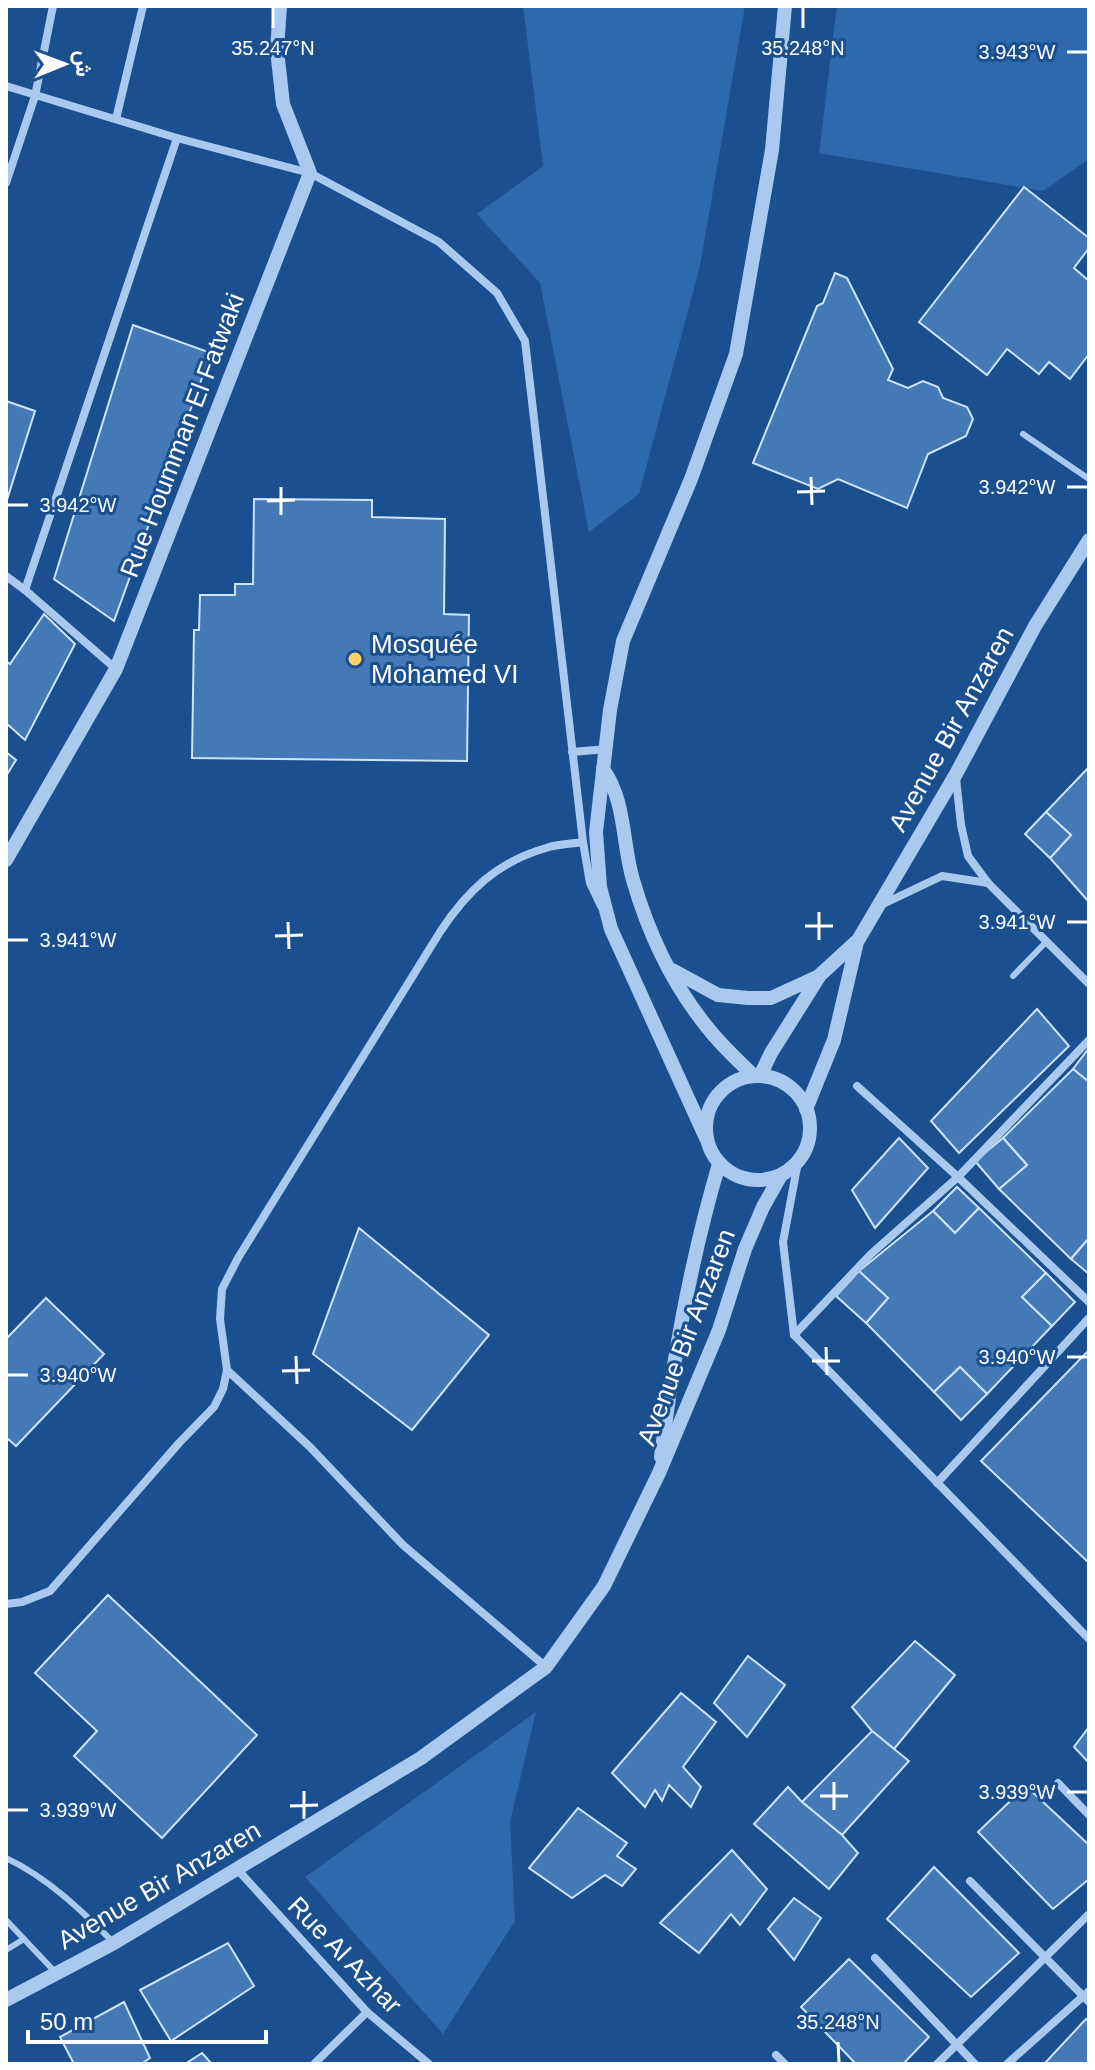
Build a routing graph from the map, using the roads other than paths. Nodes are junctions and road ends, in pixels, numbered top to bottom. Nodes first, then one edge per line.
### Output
1 (53, 6) edge
2 (143, 6) edge
3 (280, 6) edge
4 (785, 6) edge
5 (6, 86) edge
6 (35, 96) junction
7 (116, 119) junction
8 (177, 138) junction
9 (310, 173) junction
10 (6, 183) edge
11 (1023, 434) dead end
12 (1089, 479) edge
13 (1089, 540) edge
14 (6, 576) edge
15 (25, 590) junction
16 (116, 669) junction
17 (607, 749) junction
18 (572, 752) junction
19 (603, 769) junction
20 (956, 774) junction
21 (583, 842) junction
22 (6, 860) edge
23 (988, 883) junction
24 (877, 907) junction
25 (607, 914) junction
26 (1047, 941) junction
27 (857, 942) junction
28 (670, 969) junction
29 (820, 975) junction
30 (1013, 976) dead end
31 (1089, 984) edge
32 (1089, 1040) edge
33 (757, 1076) junction
34 (857, 1086) dead end
35 (806, 1109) junction
36 (706, 1138) junction
37 (798, 1162) junction
38 (719, 1164) junction
39 (781, 1175) junction
40 (958, 1177) junction
41 (1089, 1302) edge
42 (1089, 1318) edge
43 (794, 1335) junction
44 (227, 1370) junction
45 (659, 1473) junction
46 (937, 1483) junction
47 (6, 1604) edge
48 (1089, 1639) edge
49 (546, 1667) junction
50 (1058, 1783) dead end
51 (1089, 1815) edge
52 (6, 1858) edge
53 (236, 1868) junction
54 (970, 1881) dead end
55 (1089, 1914) edge
56 (6, 1920) edge
57 (24, 1939) junction
58 (114, 1943) junction
59 (6, 1950) edge
60 (1045, 1957) junction
61 (875, 1958) dead end
62 (56, 1973) junction
63 (1087, 1997) edge
64 (6, 2000) edge
65 (367, 2012) junction
66 (957, 2044) junction
67 (776, 2055) dead end
68 (314, 2064) edge
69 (429, 2064) edge
70 (785, 2064) edge
71 (937, 2064) edge
72 (975, 2064) edge
73 (1007, 2064) edge

1 - 6 street
2 - 7 street
3 - 9 street
4 - 17 street
5 - 6 street
6 - 7 street
6 - 10 street
7 - 8 street
8 - 9 street
8 - 15 street
9 - 16 street, Rue Houmman El Fatwaki
9 - 18 street
11 - 12 lane
13 - 20 street, Avenue Bir Anzaren
14 - 15 street
15 - 16 street
16 - 22 street, Rue Houmman El Fatwaki
17 - 18 street
17 - 19 street
18 - 21 street
19 - 25 street
19 - 28 street
20 - 23 street
20 - 24 street, Avenue Bir Anzaren
21 - 25 street
21 - 44 street
23 - 24 street
23 - 26 street
24 - 27 street, Avenue Bir Anzaren
25 - 36 street
26 - 30 lane
26 - 31 street
27 - 29 street, Avenue Bir Anzaren
27 - 35 street, Avenue Bir Anzaren
28 - 29 street
28 - 33 street
29 - 33 street, Avenue Bir Anzaren
32 - 40 street
33 - 35 street
33 - 36 street
34 - 40 street
35 - 37 street
36 - 38 street
37 - 39 street
37 - 43 street
38 - 39 street
38 - 45 street, Avenue Bir Anzaren
39 - 45 street, Avenue Bir Anzaren
40 - 41 street
40 - 43 street
42 - 46 street
43 - 46 street
44 - 47 street
44 - 49 street
45 - 49 street, Avenue Bir Anzaren
46 - 48 street
49 - 53 street, Avenue Bir Anzaren
50 - 51 street
52 - 58 lane
53 - 58 street, Avenue Bir Anzaren
53 - 65 street, Rue Al Azhar
54 - 60 street
55 - 60 street
56 - 57 lane
57 - 59 lane
57 - 62 lane
58 - 62 street, Avenue Bir Anzaren
60 - 63 street
60 - 66 street
61 - 66 street
62 - 64 street, Avenue Bir Anzaren
63 - 73 street
65 - 68 street
65 - 69 street, Rue Al Azhar
66 - 71 street
66 - 72 street
67 - 70 street

